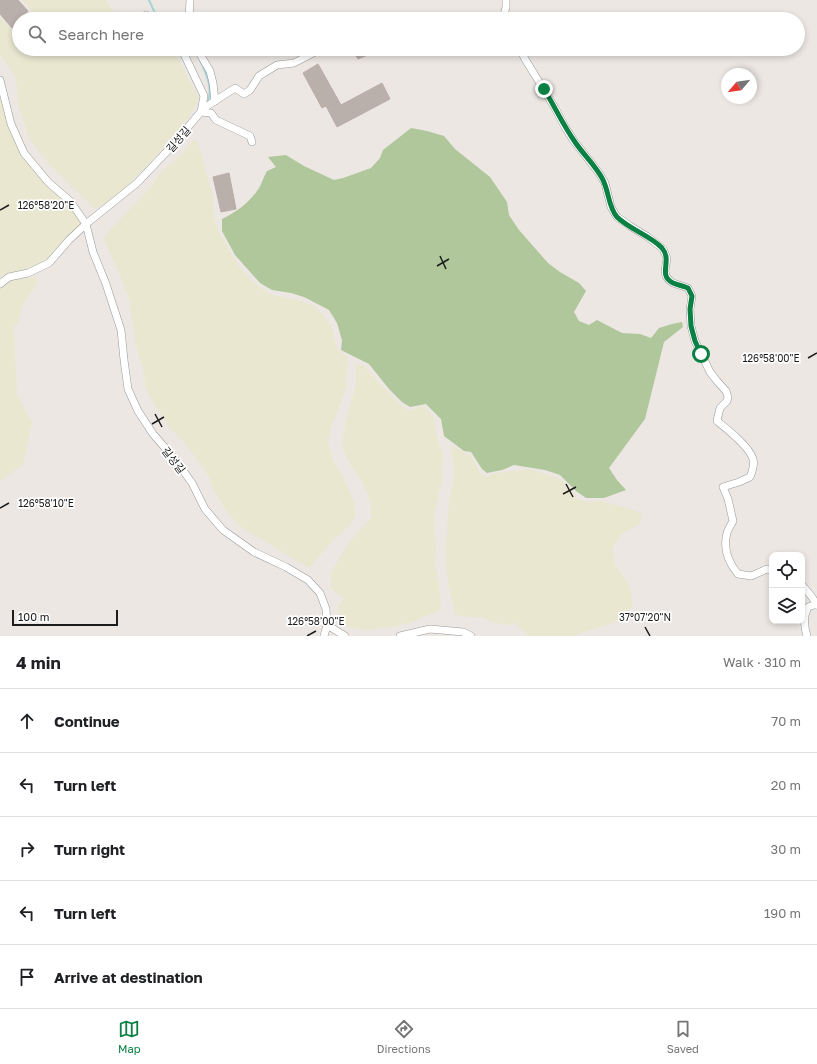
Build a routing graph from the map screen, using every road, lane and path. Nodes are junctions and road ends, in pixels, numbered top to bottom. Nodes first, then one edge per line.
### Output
1 (190, 0) edge
2 (506, 0) edge
3 (189, 12) edge
4 (504, 12) edge
5 (185, 56) edge
6 (201, 56) edge
7 (308, 56) edge
8 (524, 56) edge
9 (0, 80) edge
10 (215, 101) junction
11 (201, 112) junction
12 (252, 142) dead end
13 (86, 224) junction
14 (0, 284) edge
15 (769, 569) edge
16 (804, 588) edge
17 (817, 605) edge
18 (327, 624) junction
19 (324, 636) edge
20 (345, 636) edge
21 (400, 636) edge
22 (471, 636) edge
23 (807, 636) edge

1 - 3 street
2 - 4 street
5 - 11 street
6 - 10 street
7 - 10 street, 길성길
8 - 15 street
9 - 13 street, 길성길
10 - 11 street, 길성길
11 - 12 street
11 - 13 street, 길성길
13 - 14 street, 길성길
13 - 18 street, 길성길
16 - 17 street
17 - 23 street
18 - 19 street
18 - 20 street
21 - 22 street

